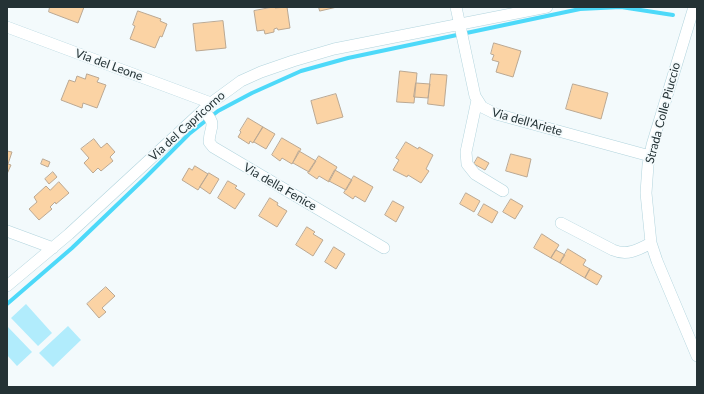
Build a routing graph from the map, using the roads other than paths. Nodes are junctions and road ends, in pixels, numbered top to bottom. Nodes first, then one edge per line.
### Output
1 (456, 7) edge
2 (547, 7) edge
3 (694, 7) edge
4 (460, 24) junction
5 (7, 27) edge
6 (477, 100) junction
7 (207, 106) junction
8 (650, 156) junction
9 (503, 190) dead end
10 (561, 223) dead end
11 (7, 231) edge
12 (651, 243) junction
13 (53, 248) junction
14 (384, 248) dead end
15 (7, 286) edge
16 (697, 356) edge

1 - 4 street
2 - 4 street, Via del Capricorno
3 - 8 street, Strada Colle Piuccio
4 - 6 street
4 - 7 street, Via del Capricorno
5 - 7 street, Via del Leone
6 - 8 street, Via dell'Ariete
6 - 9 street
7 - 13 street, Via del Capricorno
7 - 14 street, Via della Fenice
8 - 12 street, Strada Colle Piuccio
10 - 12 street
11 - 13 street
12 - 16 street, Strada Colle Piuccio
13 - 15 street, Via del Capricorno

